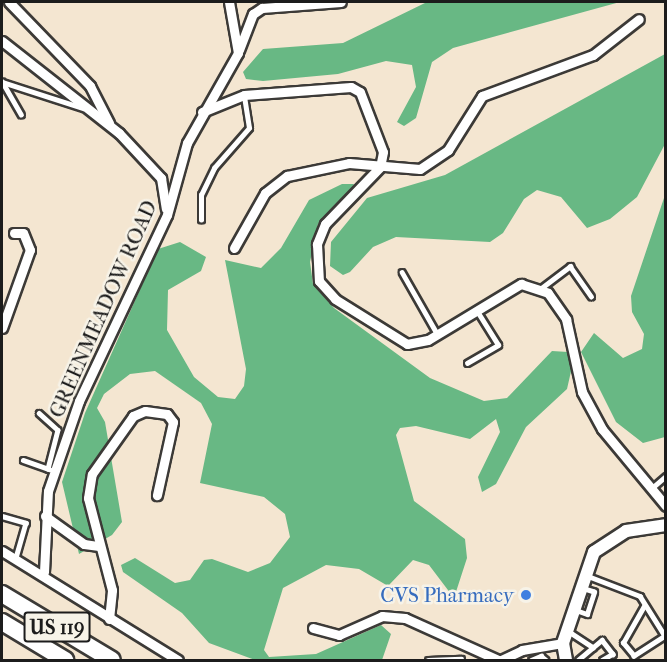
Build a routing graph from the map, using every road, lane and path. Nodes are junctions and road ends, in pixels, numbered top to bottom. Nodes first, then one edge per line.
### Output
1 (9, 2) edge
2 (229, 2) edge
3 (340, 2) edge
4 (312, 4) edge
5 (639, 19) dead end
6 (2, 41) edge
7 (238, 53) junction
8 (244, 95) junction
9 (88, 110) junction
10 (202, 112) junction
11 (21, 115) dead end
12 (109, 123) junction
13 (380, 167) junction
14 (167, 214) junction
15 (201, 220) dead end
16 (14, 232) dead end
17 (234, 248) dead end
18 (402, 272) dead end
19 (540, 289) junction
20 (591, 296) dead end
21 (477, 311) junction
22 (2, 328) edge
23 (438, 335) junction
24 (467, 363) dead end
25 (39, 413) dead end
26 (23, 460) dead end
27 (50, 470) junction
28 (666, 476) edge
29 (652, 488) junction
30 (157, 495) dead end
31 (666, 506) edge
32 (2, 516) edge
33 (45, 516) junction
34 (666, 525) edge
35 (99, 546) junction
36 (2, 551) edge
37 (16, 558) junction
38 (44, 572) junction
39 (586, 575) junction
40 (2, 594) edge
41 (2, 603) edge
42 (644, 606) junction
43 (109, 619) junction
44 (2, 622) edge
45 (313, 628) dead end
46 (566, 630) junction
47 (563, 643) junction
48 (468, 647) junction
49 (594, 648) junction
50 (442, 659) edge
51 (602, 659) edge
52 (65, 660) edge
53 (98, 660) edge
54 (112, 660) edge
55 (178, 660) edge
56 (430, 660) edge
57 (462, 660) edge
58 (500, 660) edge
59 (531, 660) edge
60 (546, 660) edge
61 (566, 660) edge
62 (578, 660) edge

1 - 12 street
2 - 7 street
3 - 4 street, GREENMEADOW ROAD
4 - 7 street, GREENMEADOW ROAD
5 - 13 street
6 - 9 street
7 - 10 street, GREENMEADOW ROAD
8 - 10 street
8 - 13 street
8 - 15 lane
9 - 11 lane
9 - 12 street
10 - 14 street, GREENMEADOW ROAD
12 - 14 street
13 - 17 street
13 - 23 street
14 - 27 street, GREENMEADOW ROAD
16 - 22 street
18 - 23 lane
19 - 20 lane
19 - 21 street
19 - 29 street
21 - 23 street
21 - 24 lane
25 - 27 lane
26 - 27 lane
27 - 33 street, GREENMEADOW ROAD
28 - 29 lane
29 - 31 street
30 - 35 street
32 - 37 lane
33 - 35 street
33 - 38 street, GREENMEADOW ROAD
34 - 39 street
35 - 43 street
36 - 37 street
37 - 38 street
38 - 43 street
39 - 42 lane
39 - 46 street
40 - 54 highway, US 119
41 - 53 highway
42 - 42 lane
43 - 55 street
44 - 52 highway, US 119
45 - 48 street
46 - 47 street
46 - 49 lane
47 - 58 street
47 - 61 street
48 - 57 lane
48 - 58 street
49 - 51 lane
49 - 62 lane
50 - 56 lane
50 - 57 lane
59 - 60 lane

